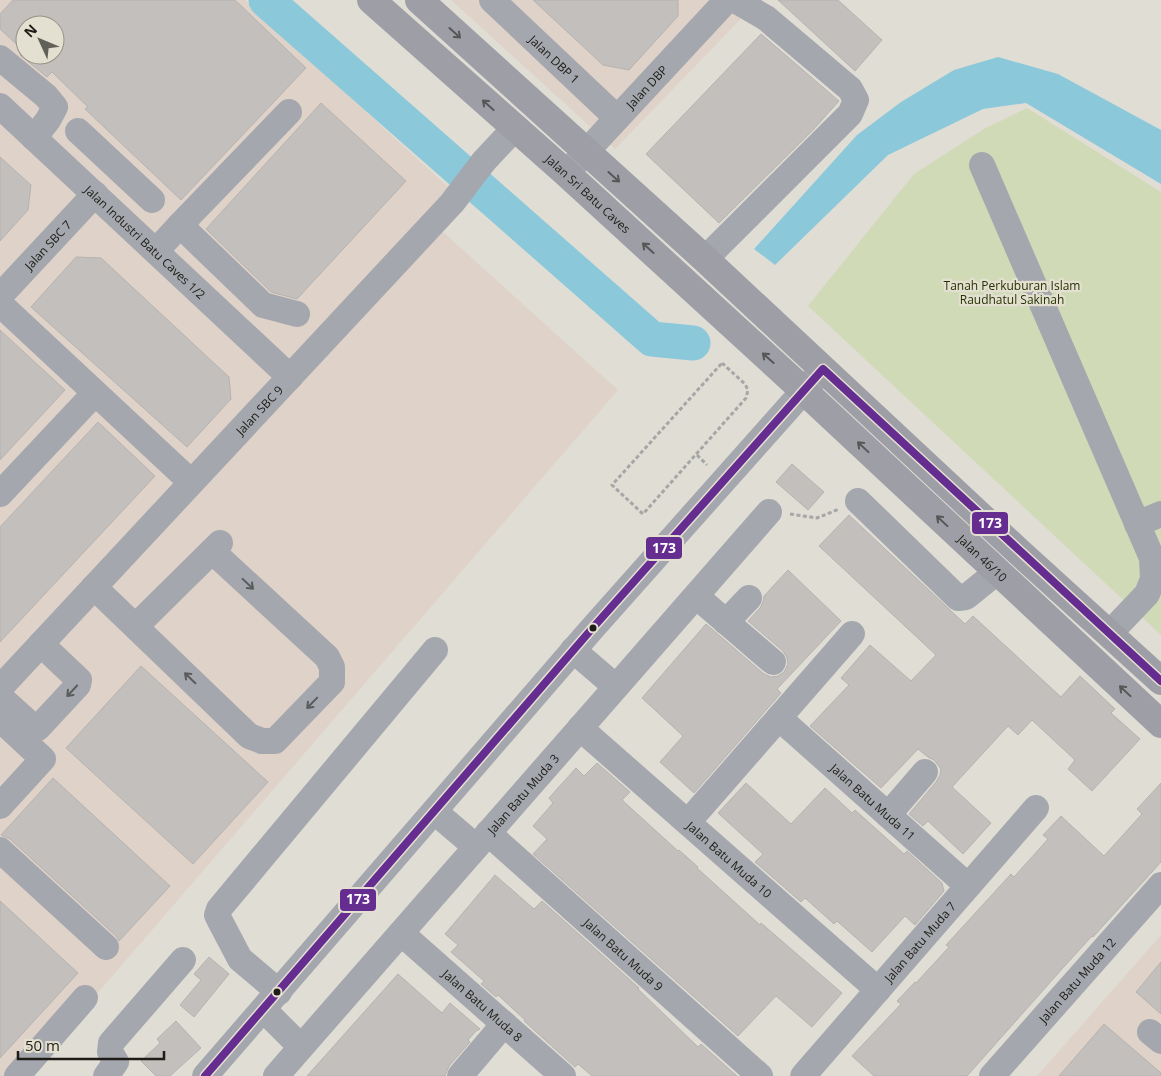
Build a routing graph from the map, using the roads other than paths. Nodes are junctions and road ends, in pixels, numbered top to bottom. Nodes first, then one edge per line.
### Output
1 (371, 0) edge
2 (418, 0) edge
3 (492, 0) edge
4 (726, 0) edge
5 (735, 0) edge
6 (0, 58) edge
7 (0, 106) edge
8 (288, 112) dead end
9 (617, 118) junction
10 (514, 129) junction
11 (34, 138) junction
12 (586, 152) junction
13 (982, 165) dead end
14 (66, 167) junction
15 (566, 173) junction
16 (129, 178) junction
17 (100, 199) junction
18 (152, 200) dead end
19 (180, 225) junction
20 (156, 252) junction
21 (705, 259) junction
22 (0, 296) edge
23 (0, 304) edge
24 (263, 305) junction
25 (297, 314) dead end
26 (241, 331) junction
27 (823, 369) junction
28 (290, 377) junction
29 (804, 391) junction
30 (95, 392) junction
31 (191, 482) junction
32 (0, 494) edge
33 (858, 501) road end
34 (769, 512) road end
35 (1161, 514) edge
36 (1137, 524) junction
37 (997, 572) junction
38 (94, 587) junction
39 (696, 596) junction
40 (750, 598) dead end
41 (1154, 601) edge
42 (726, 622) junction
43 (136, 626) junction
44 (852, 634) dead end
45 (1109, 634) junction
46 (41, 644) junction
47 (435, 650) dead end
48 (573, 650) junction
49 (773, 662) dead end
50 (1161, 681) edge
51 (616, 687) junction
52 (0, 688) edge
53 (0, 697) edge
54 (779, 718) junction
55 (0, 719) edge
56 (1161, 724) edge
57 (580, 728) junction
58 (925, 772) dead end
59 (0, 806) edge
60 (1036, 808) dead end
61 (435, 812) junction
62 (888, 816) junction
63 (688, 822) junction
64 (482, 840) junction
65 (0, 850) edge
66 (1161, 885) edge
67 (968, 886) junction
68 (401, 933) junction
69 (106, 947) dead end
70 (183, 960) dead end
71 (878, 990) junction
72 (85, 998) dead end
73 (271, 1001) junction
74 (504, 1024) junction
75 (301, 1047) junction
76 (118, 1071) edge
77 (17, 1076) edge
78 (205, 1076) edge
79 (276, 1076) edge
80 (460, 1076) edge
81 (564, 1076) edge
82 (760, 1076) edge
83 (803, 1076) edge
84 (992, 1076) edge

10 -> 1 main road, Jalan Sri Batu Caves
2 -> 12 main road
3 - 9 street, Jalan DBP 1
4 - 9 street, Jalan DBP
5 - 21 street
6 - 11 street
7 - 11 street, Jalan Industri Batu Caves 1/2
8 - 19 street
9 - 12 street, Jalan DBP
10 - 15 main road, Jalan Sri Batu Caves
10 - 28 street, Jalan SBC 9
11 - 14 street, Jalan Industri Batu Caves 1/2
12 - 15 street, Jalan DBP
12 -> 21 main road
13 - 36 street
14 - 16 street
14 - 17 street, Jalan Industri Batu Caves 1/2
29 -> 15 main road, Jalan Sri Batu Caves
16 - 17 street, Jalan SBC 7
16 - 18 street
17 - 20 street, Jalan Industri Batu Caves 1/2
17 - 22 street, Jalan SBC 7
19 - 20 street
19 - 24 street
20 - 26 street, Jalan Industri Batu Caves 1/2
21 - 27 main road
23 - 30 street
24 - 25 street
24 - 26 street
26 - 28 street, Jalan Industri Batu Caves 1/2
27 - 29 street
27 - 45 main road
28 - 31 street, Jalan SBC 9
37 -> 29 main road, Jalan 46/10
29 - 48 street
30 - 31 street
30 - 32 street
31 - 38 street, Jalan SBC 9
33 - 37 street
34 - 39 street, Jalan Batu Muda 3
35 - 36 street
36 - 41 street
56 -> 37 main road, Jalan 46/10
38 - 43 street
38 - 46 street, Jalan SBC 9
39 - 42 street
39 - 51 street, Jalan Batu Muda 3
40 - 42 street
41 - 45 street
42 - 49 street
43 -> 43 street
44 - 54 street
45 - 50 main road
46 - 52 street, Jalan SBC 9
46 -> 53 street
47 - 73 street
48 - 51 street
48 - 61 street
51 - 57 street, Jalan Batu Muda 3
54 - 62 street, Jalan Batu Muda 11
54 - 63 street
55 - 59 street
57 - 63 street, Jalan Batu Muda 10
57 - 64 street, Jalan Batu Muda 3
58 - 62 street
60 - 67 street, Jalan Batu Muda 7
61 - 64 street, Jalan Batu Muda 9
61 - 73 street
62 - 67 street, Jalan Batu Muda 11
63 - 71 street, Jalan Batu Muda 10
64 - 68 street, Jalan Batu Muda 3
64 - 82 street, Jalan Batu Muda 9
65 - 69 street
66 - 84 street, Jalan Batu Muda 12
67 - 71 street, Jalan Batu Muda 7
68 - 74 street, Jalan Batu Muda 8
68 - 75 street, Jalan Batu Muda 3
70 - 76 street
71 - 83 street, Jalan Batu Muda 7
72 - 77 street
73 - 75 street
73 - 78 street
74 - 80 street
74 - 81 street, Jalan Batu Muda 8
75 - 79 street, Jalan Batu Muda 3

